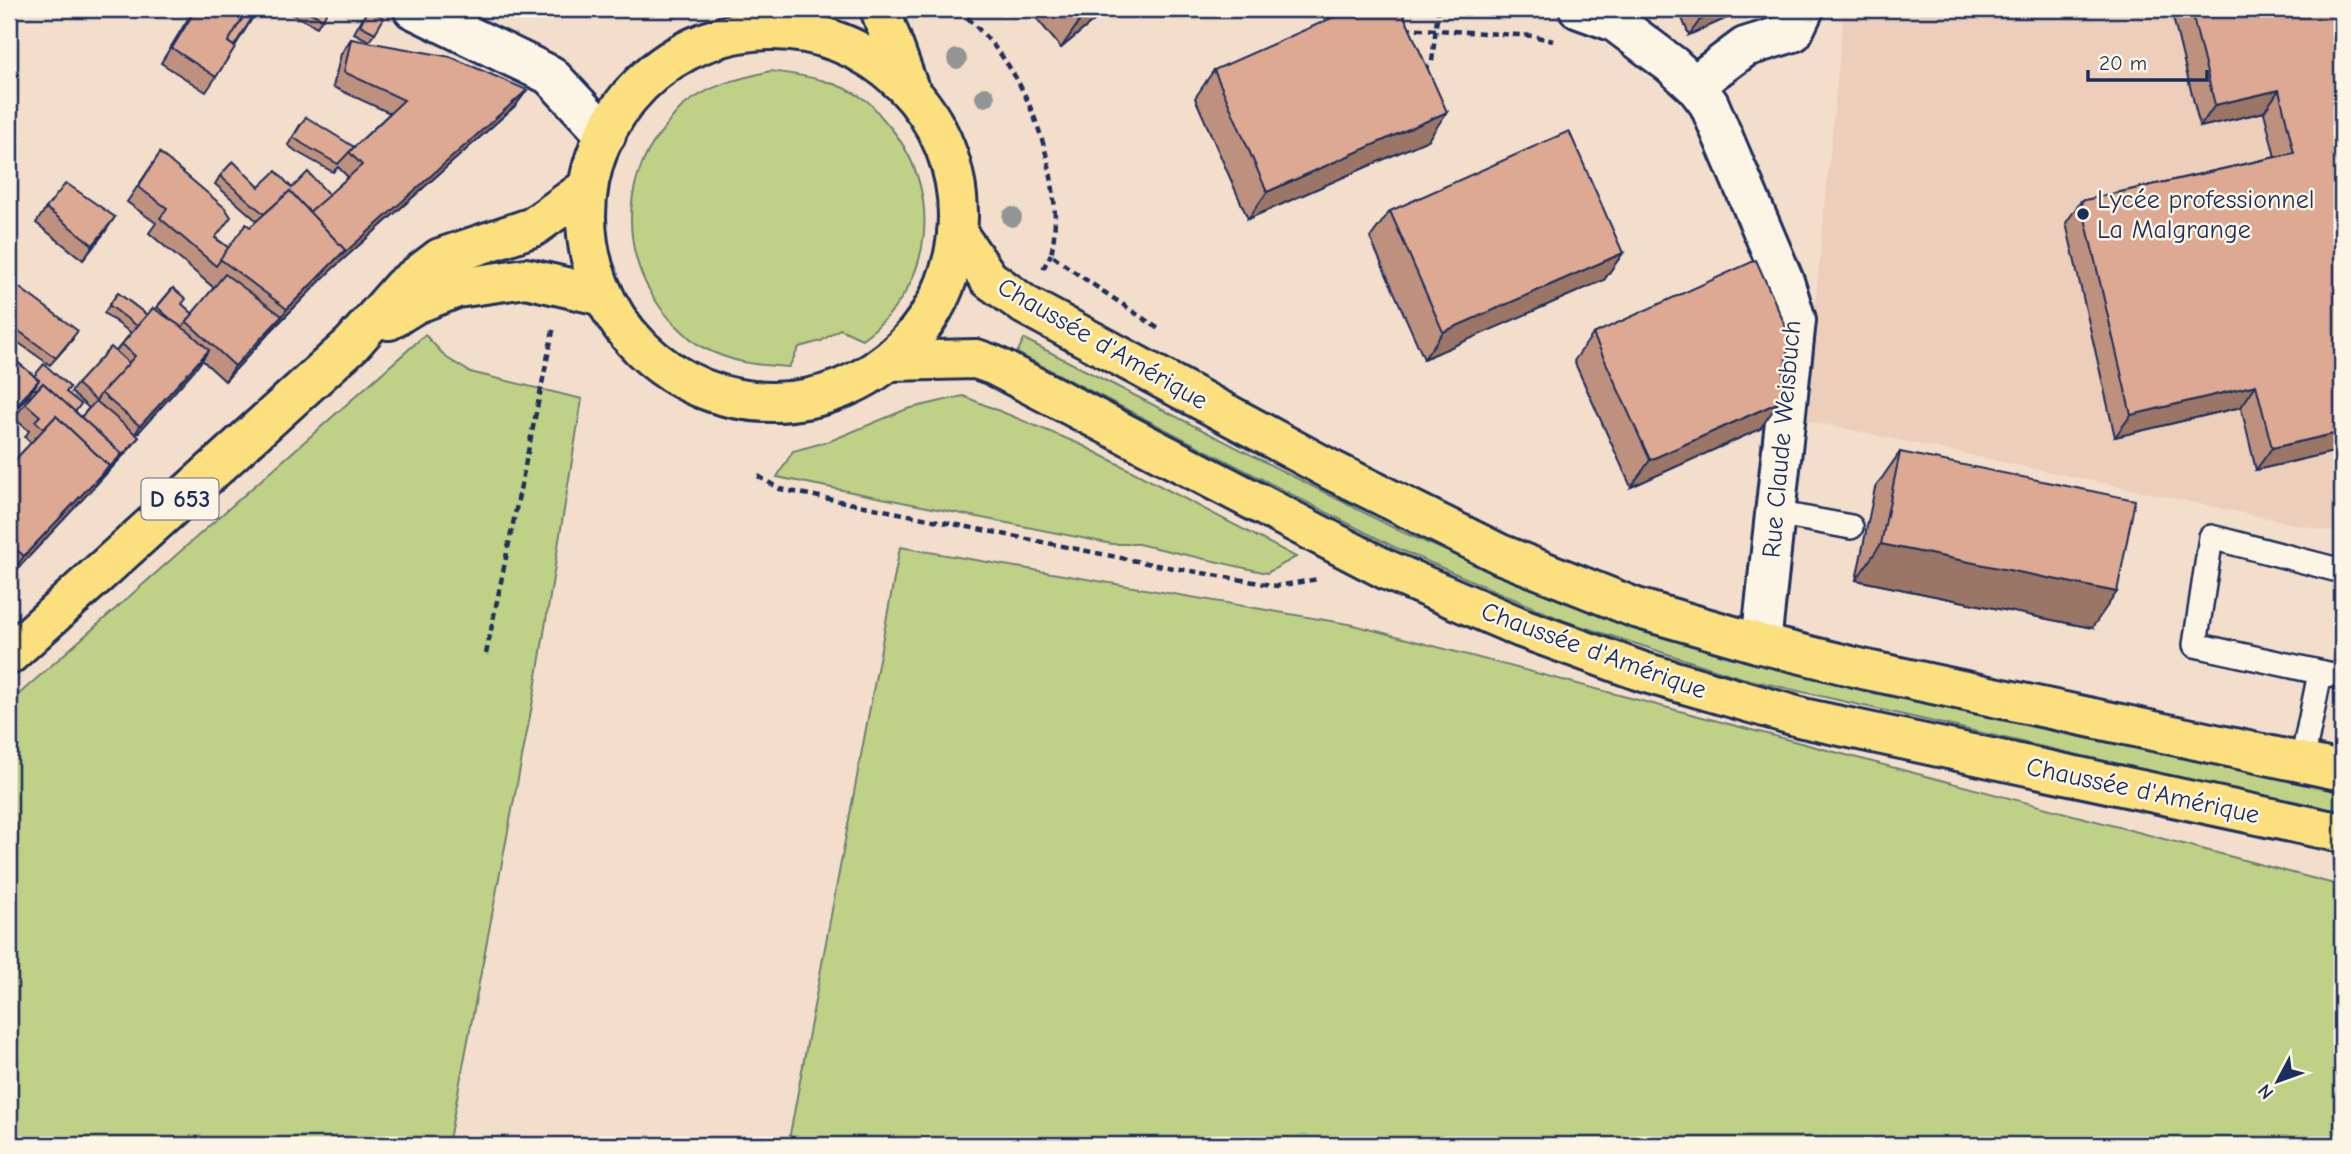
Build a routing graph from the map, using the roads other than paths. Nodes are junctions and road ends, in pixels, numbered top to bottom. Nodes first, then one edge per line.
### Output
1 (413, 9) edge
2 (880, 9) edge
3 (1579, 9) edge
4 (1804, 9) edge
5 (768, 19) edge
6 (1696, 87) junction
7 (910, 91) junction
8 (606, 135) junction
9 (587, 188) junction
10 (957, 233) junction
11 (604, 296) junction
12 (352, 344) junction
13 (890, 360) junction
14 (1775, 513) junction
15 (1851, 527) dead end
16 (2342, 571) edge
17 (1761, 644) junction
18 (9, 655) edge
19 (2331, 675) edge
20 (2302, 762) junction
21 (2342, 771) edge
22 (2342, 833) edge

1 - 8 street
2 - 7 main road
3 - 6 street, Rue Claude Weisbuch
4 - 6 street
5 - 7 main road
5 - 8 main road
6 - 14 street, Rue Claude Weisbuch
7 - 10 main road
8 - 9 main road
9 - 11 main road
9 - 12 main road
10 - 13 main road
10 - 17 main road, Chaussée d'Amérique
11 - 12 main road
11 - 13 main road
12 - 18 main road, D 653
13 - 22 main road, Chaussée d'Amérique
14 - 15 lane
14 - 17 street, Rue Claude Weisbuch
16 - 19 lane
17 - 20 main road, Chaussée d'Amérique
19 - 20 lane
20 - 21 main road, Chaussée d'Amérique

